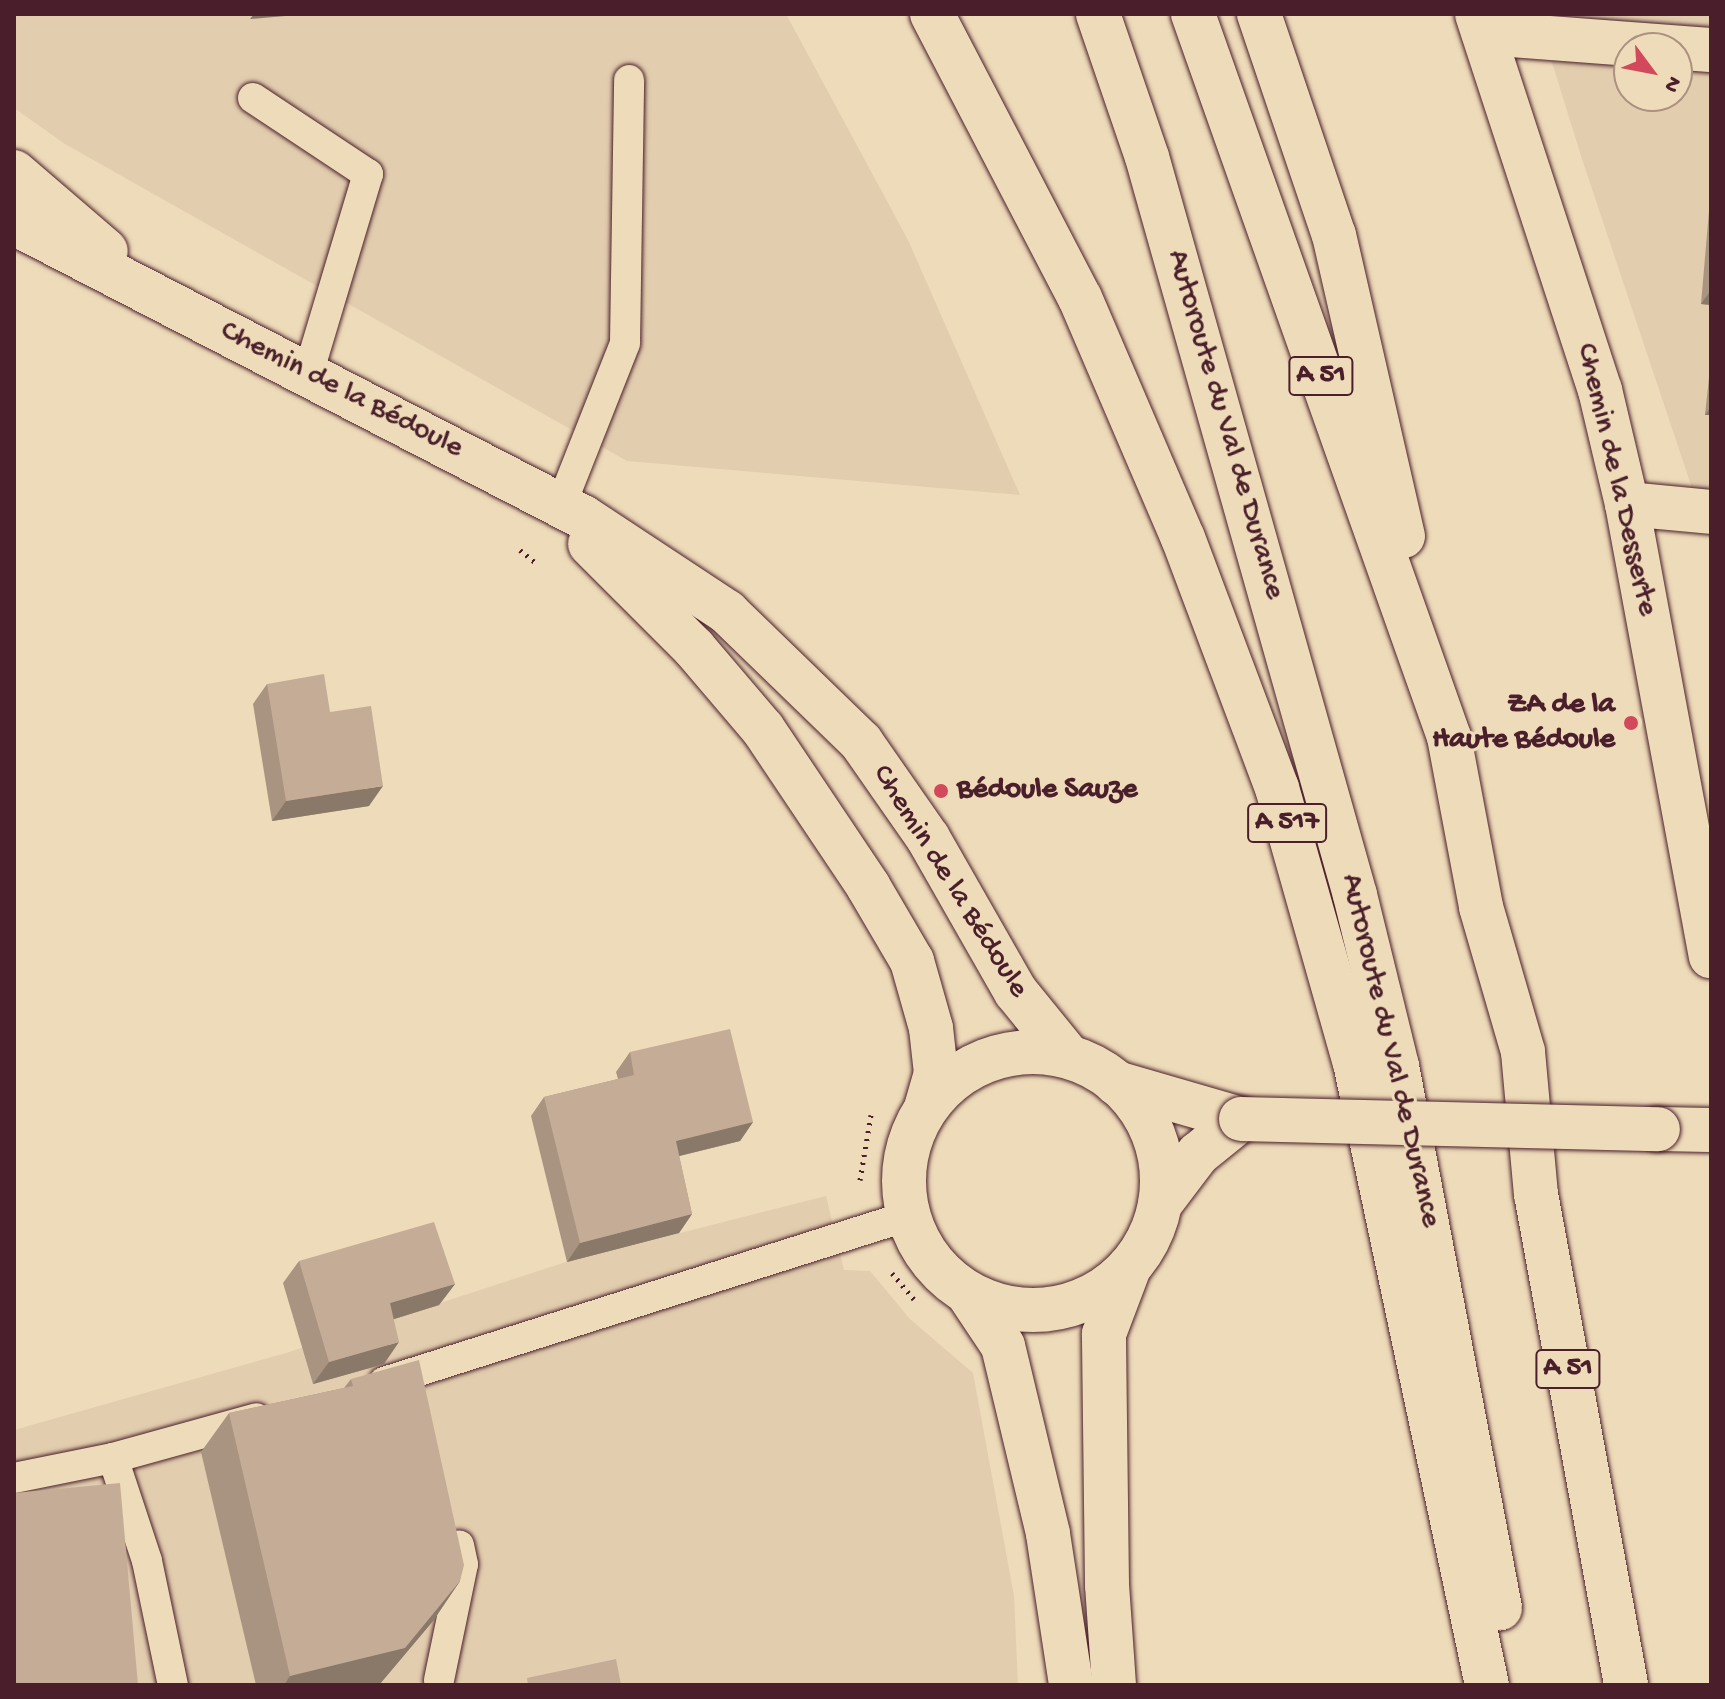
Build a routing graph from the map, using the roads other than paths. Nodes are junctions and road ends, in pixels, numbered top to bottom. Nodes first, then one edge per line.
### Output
1 (932, 14) edge
2 (1098, 14) edge
3 (1193, 14) edge
4 (1259, 14) edge
5 (1481, 24) edge
6 (1711, 50) edge
7 (629, 80) dead end
8 (253, 98) dead end
9 (14, 172) edge
10 (14, 223) edge
11 (163, 299) junction
12 (308, 374) junction
13 (519, 483) junction
14 (1627, 504) junction
15 (561, 505) junction
16 (1711, 512) edge
17 (1449, 737) junction
18 (1711, 956) edge
19 (1068, 1056) junction
20 (1116, 1083) junction
21 (926, 1108) junction
22 (1241, 1119) junction
23 (1711, 1130) edge
24 (1160, 1204) junction
25 (908, 1216) junction
26 (1129, 1268) junction
27 (969, 1295) junction
28 (418, 1373) junction
29 (357, 1390) edge
30 (425, 1402) edge
31 (281, 1411) edge
32 (113, 1458) junction
33 (14, 1478) edge
34 (453, 1520) edge
35 (439, 1680) dead end
36 (173, 1685) edge
37 (1071, 1685) edge
38 (1114, 1685) edge
39 (1487, 1685) edge
40 (1514, 1685) edge
41 (1626, 1685) edge

1 - 39 main road, A 517
2 - 40 main road, Autoroute du Val de Durance
3 - 17 main road, A 51
4 - 17 main road
5 - 6 main road
5 - 14 main road, Chemin de la Desserte
7 - 15 lane
8 - 12 lane
9 - 11 main road, Chemin de la Bédoule
10 - 11 main road, Chemin de la Bédoule
11 - 12 main road, Chemin de la Bédoule
12 - 13 main road, Chemin de la Bédoule
13 - 15 main road, Chemin de la Bédoule
13 - 21 main road, Chemin de la Bédoule
14 - 16 main road
14 - 18 main road, Chemin de la Desserte
15 - 19 main road, Chemin de la Bédoule
17 - 41 main road, A 51
19 - 20 main road
19 - 21 main road
20 - 22 main road
20 - 24 main road
21 - 25 main road
22 - 23 main road, bridge
22 - 24 main road
24 - 26 main road
25 - 27 main road
25 - 28 lane
26 - 27 main road
26 - 38 main road
27 - 37 main road
28 - 29 lane
28 - 30 lane
31 - 32 lane
32 - 33 lane
32 - 36 lane
34 - 35 lane

